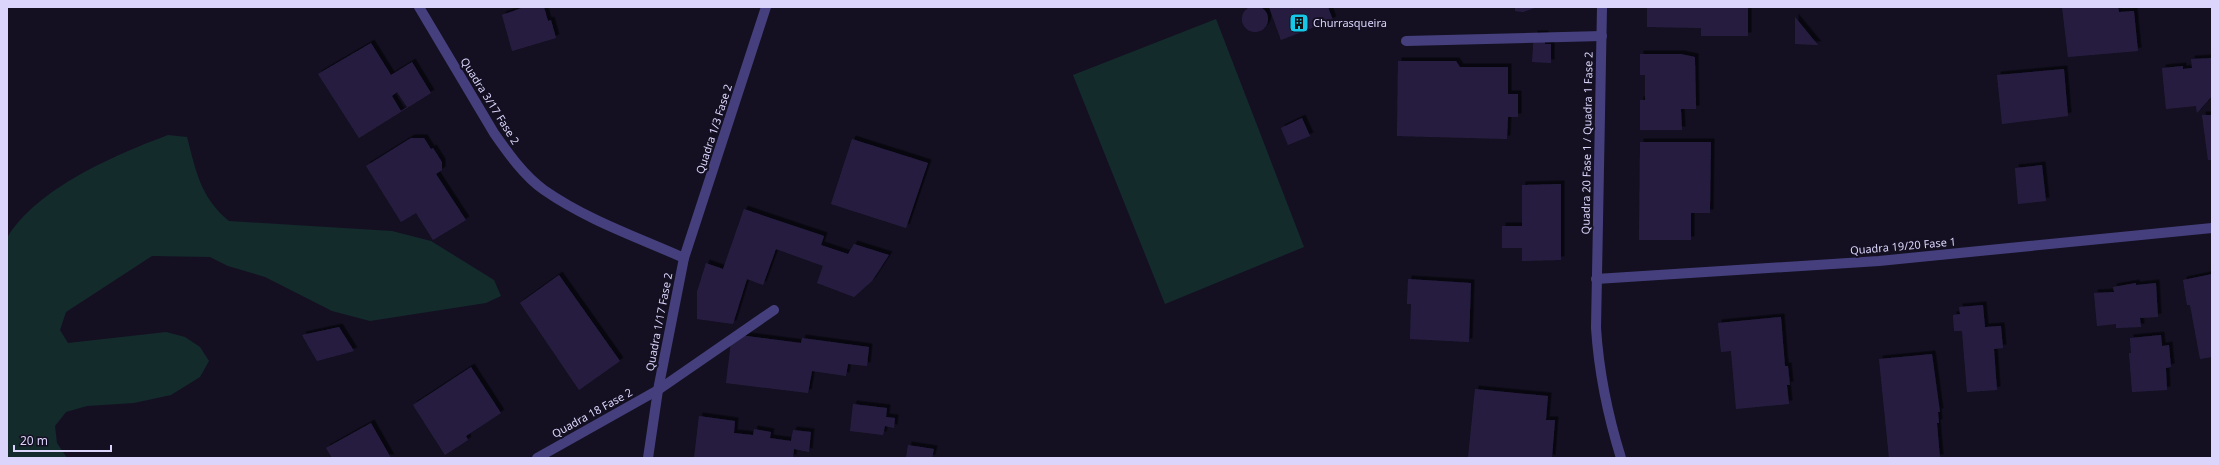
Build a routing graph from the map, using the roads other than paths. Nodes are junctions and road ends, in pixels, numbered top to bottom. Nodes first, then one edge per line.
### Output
1 (420, 7) edge
2 (766, 7) edge
3 (1601, 7) edge
4 (1602, 36) junction
5 (1406, 41) dead end
6 (2212, 228) edge
7 (684, 258) junction
8 (1596, 279) junction
9 (774, 310) dead end
10 (658, 390) junction
11 (537, 458) edge
12 (648, 458) edge
13 (1621, 458) edge

1 - 7 street, Quadra 3/17 Fase 2
2 - 7 street, Quadra 1/3 Fase 2
3 - 4 street, Quadra 20 Fase 1 / Quadra 1 Fase 2
4 - 5 street
4 - 8 street, Quadra 20 Fase 1 / Quadra 1 Fase 2
6 - 8 street, Quadra 19/20 Fase 1
7 - 10 street, Quadra 1/17 Fase 2
8 - 13 street, Quadra 20 Fase 1 / Quadra 1 Fase 2
9 - 10 street, Quadra 18 Fase 2
10 - 11 street, Quadra 18 Fase 2
10 - 12 street, Quadra 1/17 Fase 2

